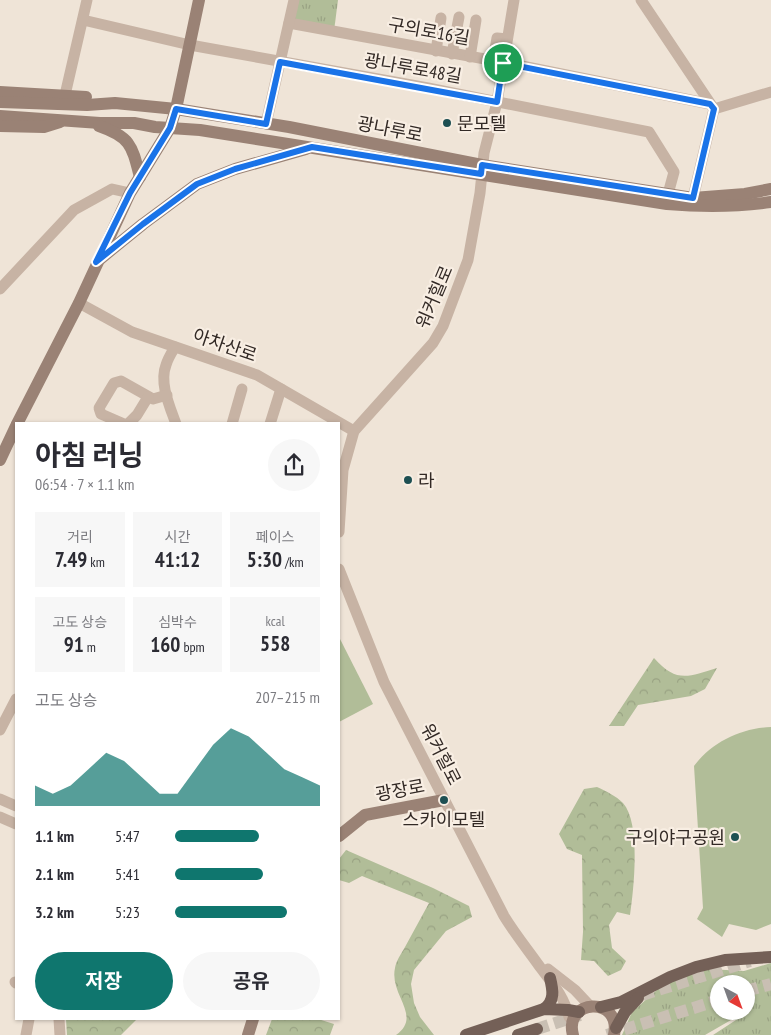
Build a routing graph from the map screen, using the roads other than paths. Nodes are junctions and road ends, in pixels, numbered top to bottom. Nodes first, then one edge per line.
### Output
1 (87, 0) edge
2 (199, 0) edge
3 (294, 0) edge
4 (514, 0) edge
5 (641, 0) edge
6 (459, 17) dead end
7 (441, 18) dead end
8 (83, 20) junction
9 (476, 20) dead end
10 (289, 23) junction
11 (190, 45) junction
12 (436, 51) junction
13 (452, 54) junction
14 (470, 56) junction
15 (280, 62) junction
16 (498, 62) junction
17 (0, 92) edge
18 (771, 92) edge
19 (66, 95) junction
20 (0, 102) edge
21 (497, 102) junction
22 (116, 103) junction
23 (712, 106) junction
24 (176, 109) junction
25 (0, 116) edge
26 (67, 119) junction
27 (85, 121) junction
28 (266, 124) junction
29 (0, 126) edge
30 (170, 128) junction
31 (312, 147) junction
32 (481, 170) junction
33 (140, 177) junction
34 (771, 189) edge
35 (130, 193) junction
36 (668, 194) junction
37 (693, 198) junction
38 (771, 202) edge
39 (96, 262) junction
40 (0, 289) edge
41 (78, 303) junction
42 (175, 347) junction
43 (242, 389) dead end
44 (281, 389) junction
45 (167, 395) junction
46 (148, 397) junction
47 (18, 422) edge
48 (119, 422) edge
49 (132, 422) edge
50 (175, 422) edge
51 (233, 422) edge
52 (271, 422) edge
53 (338, 422) edge
54 (340, 423) edge
55 (15, 429) edge
56 (354, 431) junction
57 (0, 460) edge
58 (340, 516) edge
59 (340, 572) edge
60 (15, 701) edge
61 (0, 730) edge
62 (0, 799) edge
63 (444, 800) junction
64 (15, 806) edge
65 (0, 817) edge
66 (15, 824) edge
67 (340, 835) edge
68 (525, 947) junction
69 (771, 957) edge
70 (550, 978) junction
71 (651, 987) junction
72 (584, 1009) junction
73 (544, 1010) junction
74 (29, 1020) edge
75 (59, 1020) edge
76 (253, 1020) edge
77 (537, 1029) tunnel mouth
78 (572, 1030) edge
79 (615, 1031) edge
80 (26, 1035) edge
81 (60, 1035) edge
82 (248, 1035) edge
83 (466, 1035) edge
84 (518, 1035) edge

1 - 8 street
2 - 11 main road
3 - 10 street
4 - 16 street, 워커힐로
5 - 23 street
6 - 13 street
7 - 12 street
8 - 11 street
8 - 19 street
9 - 14 street
10 - 12 street, 구의로16길
10 - 15 street
11 - 15 street, 광나루로48길
11 - 24 main road
12 - 13 street, 구의로16길
13 - 14 street, 구의로16길
14 - 16 street, 구의로16길
15 - 21 street, 광나루로48길
15 - 28 street
16 - 21 street, 워커힐로
16 - 23 street, 구의로16길
17 - 19 main road
18 - 23 street, 구의로16길
19 - 22 main road
20 - 22 main road, 광나루로
21 - 32 street, 워커힐로
21 - 36 street, 광나루로48길
22 - 24 main road, 광나루로
23 - 37 street
24 - 28 main road, 광나루로
24 - 30 main road
25 - 26 main road, 광나루로
26 - 27 main road, 광나루로
26 - 29 main road
27 - 30 main road, 광나루로
27 - 33 main road
28 - 32 main road, 광나루로
30 - 31 main road, 광나루로
30 - 33 main road
31 - 32 main road, 광나루로
31 - 39 main road
32 - 36 main road, 광나루로
32 - 38 main road, 광나루로
32 - 56 street, 워커힐로
33 - 35 main road
34 - 37 main road, 광나루로
35 - 39 main road
35 - 40 street
36 - 37 main road, 광나루로
39 - 41 main road
41 - 42 street, 아차산로
41 - 47 main road
42 - 44 street, 아차산로
42 - 45 street
43 - 51 street
44 - 52 street
44 - 53 street, 아차산로
45 - 46 street
45 - 50 street
46 - 48 street
46 - 49 street
54 - 56 street, 아차산로
55 - 57 main road
56 - 58 street, 워커힐로
59 - 63 street, 워커힐로
60 - 61 street
62 - 64 street
63 - 67 main road, 광장로
63 - 68 street, 워커힐로
65 - 66 street
68 - 70 street, 워커힐로
68 - 72 street, 워커힐로
69 - 71 main road
70 - 72 street, 워커힐로
70 - 73 main road
71 - 72 main road
71 - 79 main road
72 - 73 main road
72 - 78 main road
72 - 79 main road
73 - 83 main road
74 - 80 street
75 - 81 street
76 - 82 main road
77 - 84 main road

